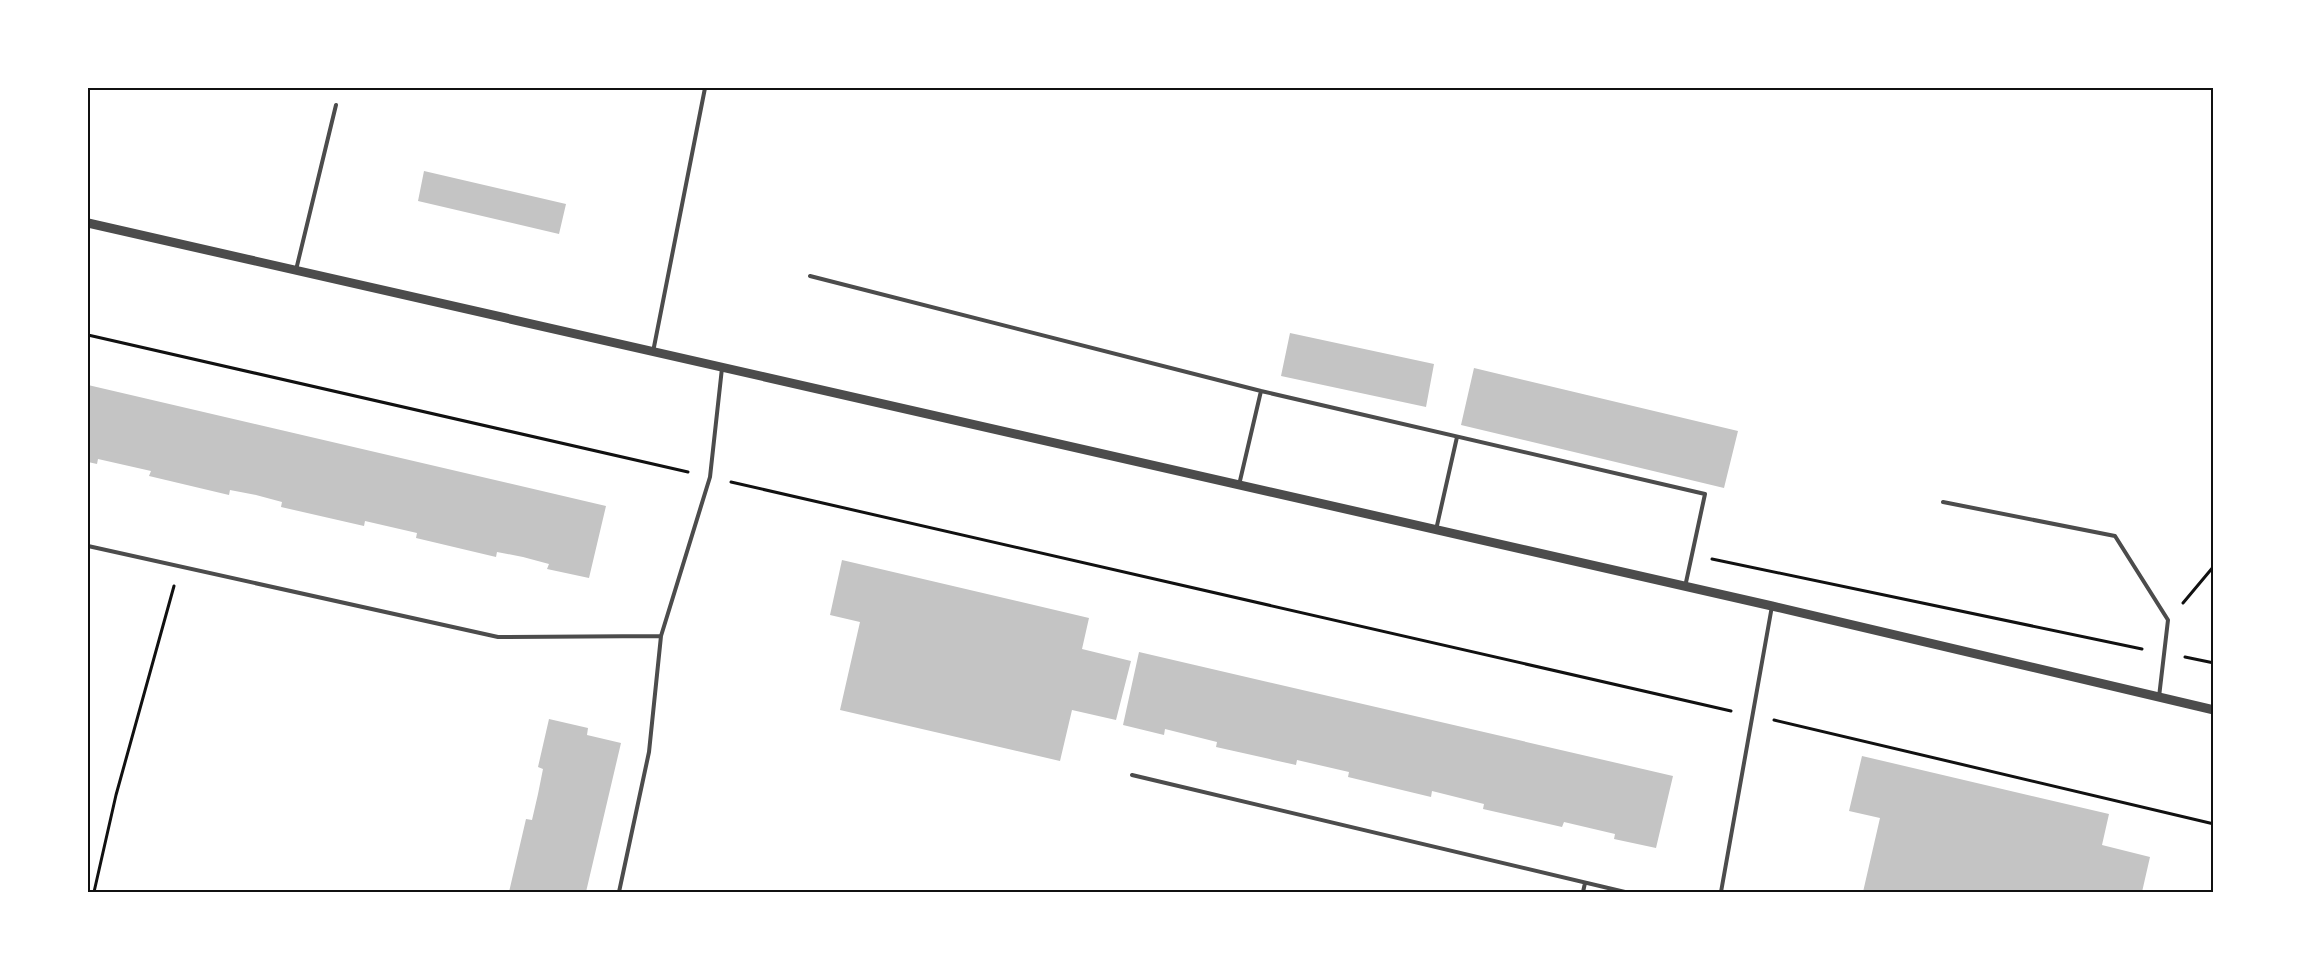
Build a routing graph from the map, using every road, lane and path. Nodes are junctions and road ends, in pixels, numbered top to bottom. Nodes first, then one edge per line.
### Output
1 (704, 88) edge
2 (336, 104) dead end
3 (88, 223) edge
4 (296, 270) junction
5 (810, 276) dead end
6 (88, 335) edge
7 (653, 352) junction
8 (722, 368) junction
9 (1261, 391) junction
10 (1457, 437) junction
11 (710, 477) junction
12 (1239, 485) junction
13 (1943, 502) dead end
14 (1436, 530) junction
15 (88, 546) edge
16 (1692, 555) junction
17 (180, 566) junction
18 (2214, 566) edge
19 (1685, 587) junction
20 (1772, 606) junction
21 (2168, 620) junction
22 (661, 636) junction
23 (2164, 654) junction
24 (2214, 663) edge
25 (2159, 697) junction
26 (2214, 710) edge
27 (1752, 715) junction
28 (1132, 775) dead end
29 (2214, 824) edge
30 (1585, 883) junction
31 (94, 892) edge
32 (619, 892) edge
33 (1583, 892) edge
34 (1625, 892) edge
35 (1721, 892) edge

1 - 7 lane
2 - 4 lane
3 - 4 street
4 - 7 street
5 - 9 lane
6 - 11 path
7 - 8 street
8 - 11 lane
8 - 12 street
9 - 10 lane
9 - 12 lane
10 - 14 lane
10 - 16 lane
11 - 22 lane
11 - 27 path
12 - 14 street
13 - 21 lane
14 - 19 street
15 - 17 lane
16 - 19 lane
16 - 23 path
17 - 22 lane
17 - 31 path
18 - 21 path
19 - 20 street
20 - 25 street
20 - 27 lane
21 - 23 lane
22 - 32 lane
23 - 24 path
23 - 25 lane
25 - 26 street
27 - 29 path
27 - 35 lane
28 - 30 lane
30 - 33 lane
30 - 34 lane

